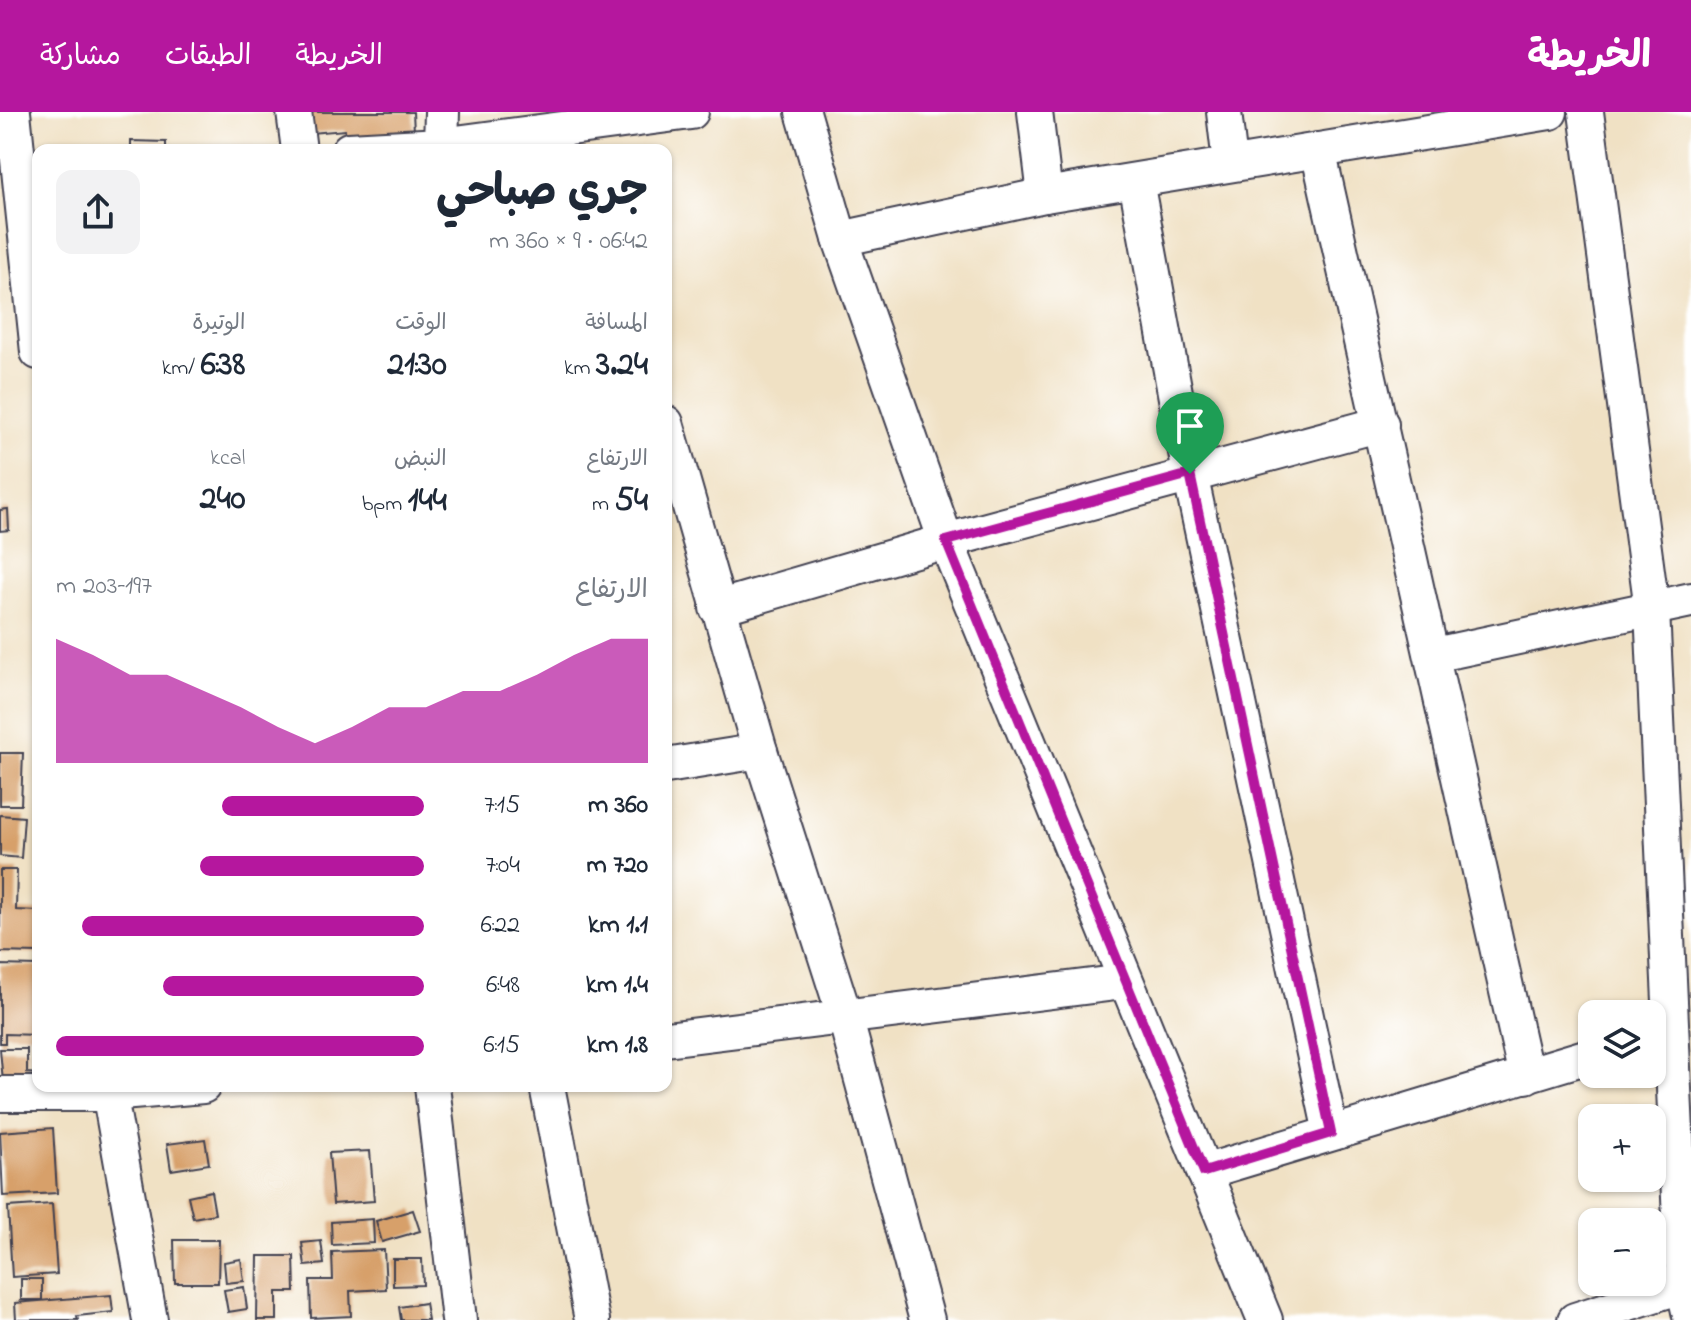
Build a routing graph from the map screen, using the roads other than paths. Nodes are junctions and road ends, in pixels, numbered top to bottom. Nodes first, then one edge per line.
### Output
1 (13, 112) edge
2 (294, 112) edge
3 (691, 112) edge
4 (803, 112) edge
5 (1035, 112) edge
6 (1224, 112) edge
7 (1550, 112) edge
8 (1586, 112) edge
9 (442, 128) edge
10 (578, 140) edge
11 (298, 144) edge
12 (374, 144) edge
13 (1318, 150) junction
14 (1230, 163) junction
15 (1136, 181) junction
16 (1045, 195) junction
17 (21, 210) edge
18 (840, 239) junction
19 (32, 302) edge
20 (1381, 424) junction
21 (674, 473) edge
22 (1190, 474) junction
23 (946, 541) junction
24 (1691, 600) edge
25 (717, 608) junction
26 (1652, 609) junction
27 (1434, 655) junction
28 (760, 751) junction
29 (672, 765) edge
30 (1124, 982) junction
31 (1680, 990) edge
32 (845, 1017) junction
33 (1666, 1022) edge
34 (672, 1038) edge
35 (1578, 1059) edge
36 (1526, 1076) junction
37 (1666, 1082) edge
38 (54, 1092) edge
39 (108, 1092) edge
40 (433, 1092) edge
41 (548, 1092) edge
42 (0, 1094) edge
43 (1331, 1133) junction
44 (1204, 1172) junction
45 (1687, 1284) edge
46 (150, 1320) edge
47 (459, 1320) edge
48 (592, 1320) edge
49 (927, 1320) edge
50 (1265, 1320) edge
51 (1575, 1320) edge
52 (1691, 1320) edge

1 - 17 street
2 - 11 street
3 - 10 street
4 - 18 street
5 - 16 street
6 - 14 street
7 - 13 street
8 - 26 street
9 - 10 street
9 - 12 street
13 - 14 street
13 - 20 street
14 - 15 street
15 - 16 street
15 - 22 street
16 - 18 street
17 - 19 street
18 - 23 street
20 - 22 street
20 - 27 street
21 - 25 street
22 - 23 street
22 - 43 street
23 - 25 street
23 - 30 street
24 - 26 street
25 - 28 street
26 - 27 street
26 - 31 street
27 - 36 street
28 - 29 street
28 - 32 street
30 - 32 street
30 - 44 street
31 - 33 street
32 - 34 street
32 - 49 street
35 - 36 street
36 - 43 street
37 - 45 street
38 - 42 street
39 - 46 street
40 - 47 street
41 - 48 street
43 - 44 street
44 - 50 street
45 - 51 street
45 - 52 street

